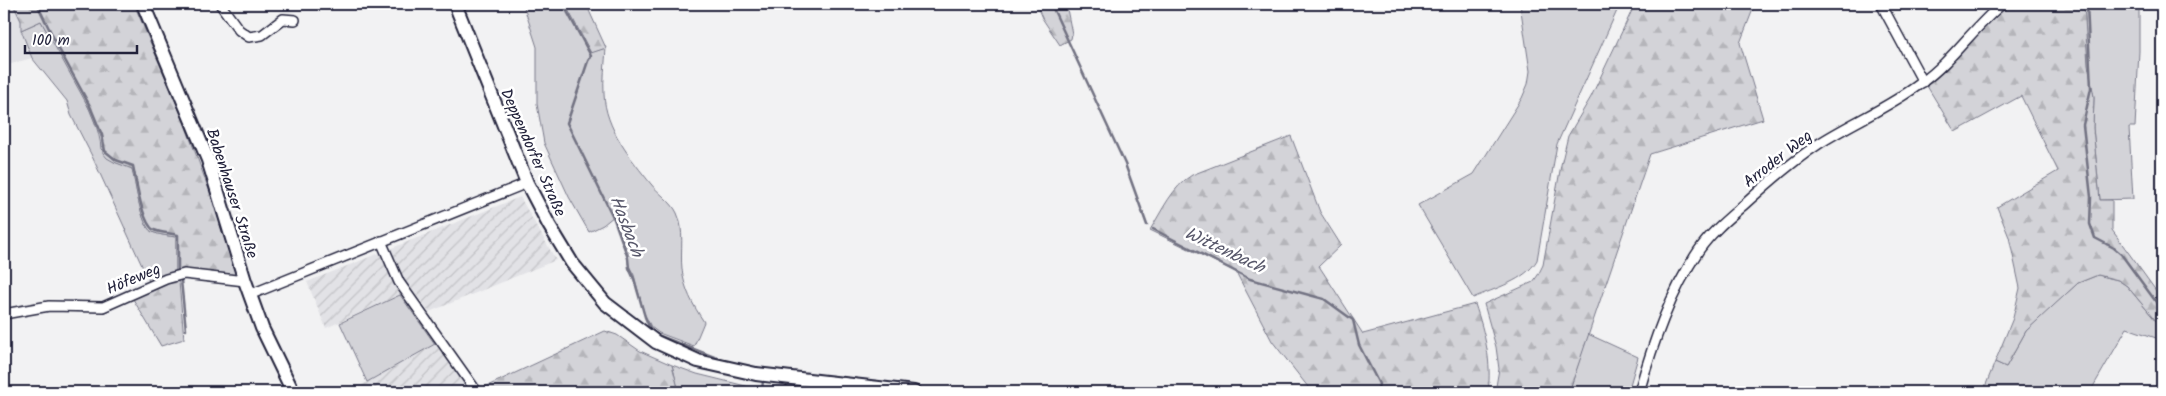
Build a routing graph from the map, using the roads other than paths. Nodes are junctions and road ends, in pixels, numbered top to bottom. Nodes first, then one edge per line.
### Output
1 (143, 4) edge
2 (220, 4) edge
3 (454, 4) edge
4 (1881, 4) edge
5 (2002, 4) edge
6 (295, 20) dead end
7 (1923, 82) junction
8 (527, 183) junction
9 (381, 241) junction
10 (245, 281) junction
11 (250, 295) junction
12 (4, 314) edge
13 (293, 392) edge
14 (477, 392) edge
15 (914, 392) edge
16 (1639, 392) edge

1 - 10 street, Babenhauser Straße
2 - 6 street
3 - 8 street, Deppendorfer Straße
4 - 7 street
5 - 7 street, Arroder Weg
7 - 16 street, Arroder Weg
8 - 9 street
8 - 15 street, Deppendorfer Straße
9 - 11 street
9 - 14 street
10 - 11 street, Babenhauser Straße
10 - 12 street, Höfeweg
11 - 13 street, Babenhauser Straße

